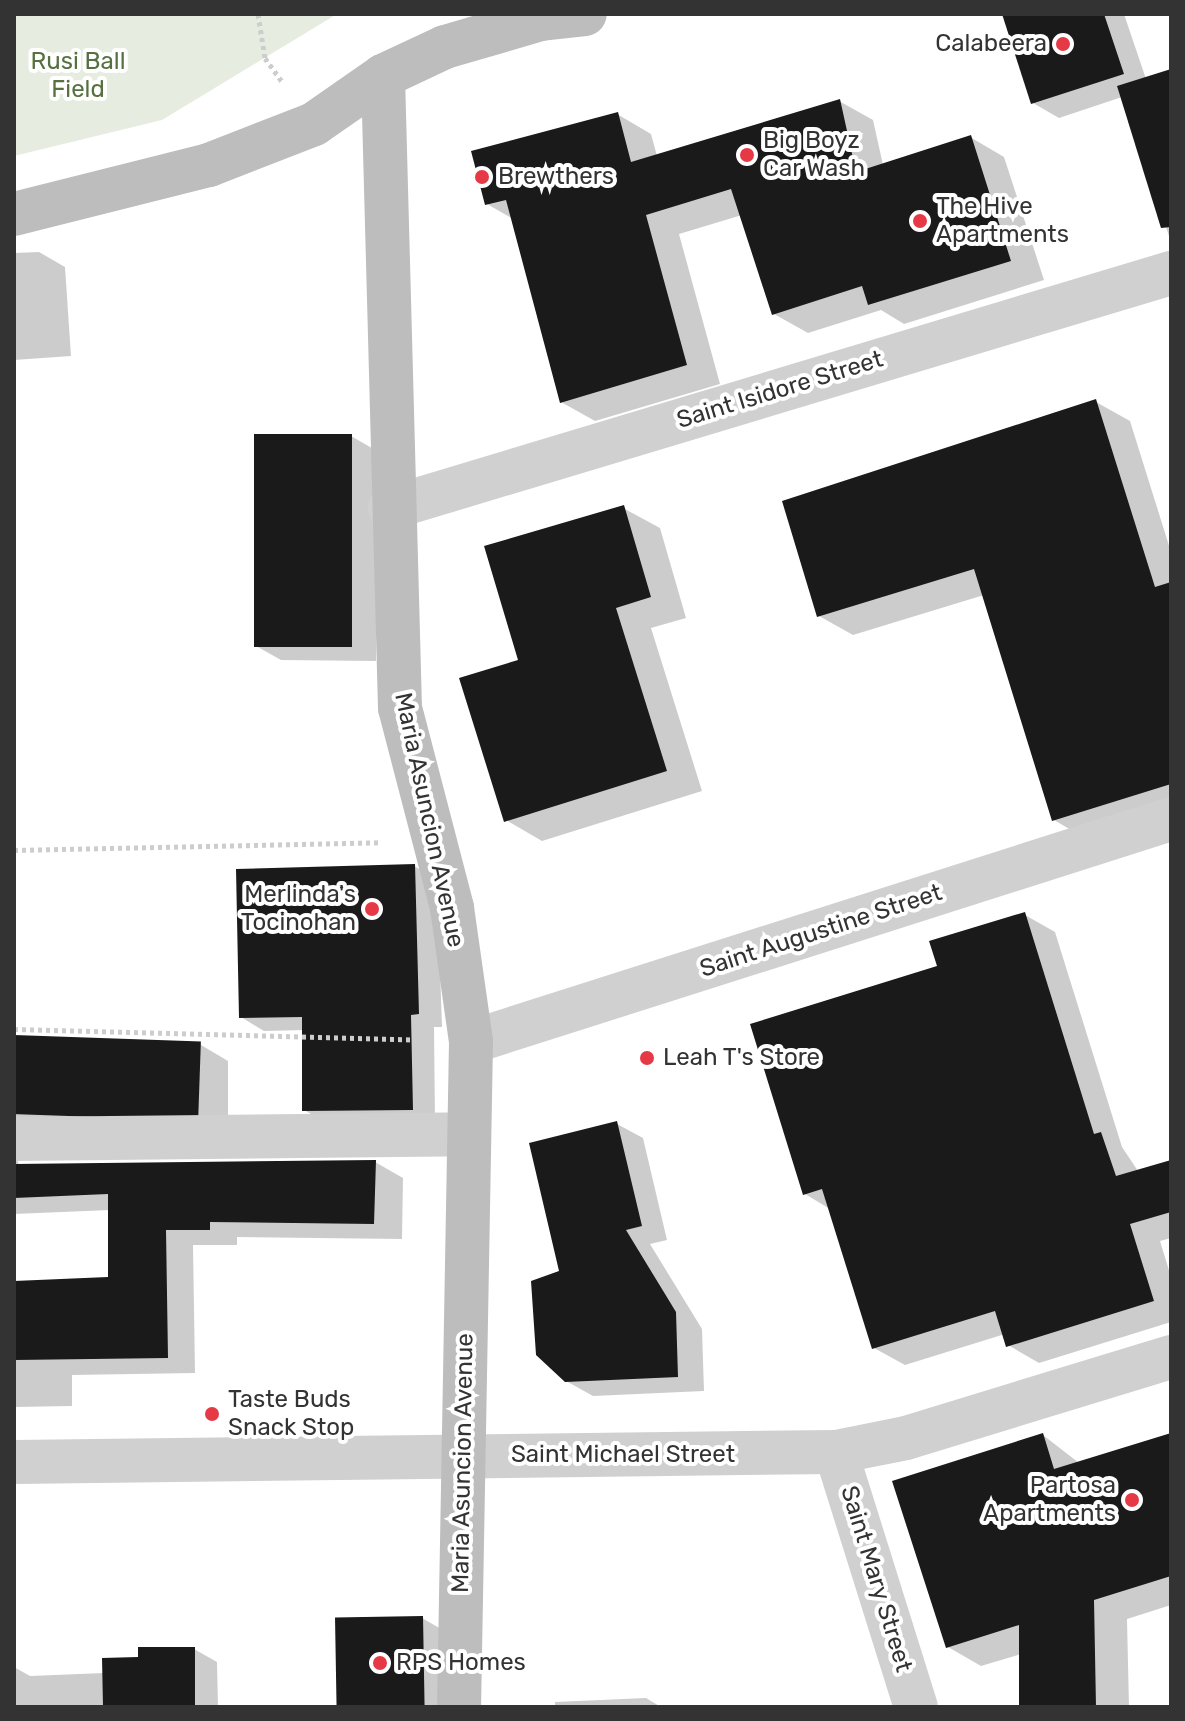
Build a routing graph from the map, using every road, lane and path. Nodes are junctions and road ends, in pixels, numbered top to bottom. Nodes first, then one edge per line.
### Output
1 (258, 14) edge
2 (585, 14) edge
3 (383, 76) junction
4 (314, 124) junction
5 (14, 214) edge
6 (1171, 273) edge
7 (390, 508) junction
8 (1171, 819) edge
9 (435, 841) junction
10 (14, 850) edge
11 (14, 1029) edge
12 (471, 1042) junction
13 (469, 1134) junction
14 (14, 1139) edge
15 (1171, 1357) edge
16 (836, 1452) junction
17 (462, 1455) junction
18 (14, 1462) edge
19 (459, 1707) edge
20 (916, 1707) edge

1 - 4 path
2 - 3 street
3 - 4 street
3 - 7 street, Maria Asuncion Avenue
4 - 5 street
6 - 7 street, Saint Isidore Street
7 - 9 street, Maria Asuncion Avenue
8 - 12 street, Saint Augustine Street
9 - 10 path
9 - 12 street, Maria Asuncion Avenue
11 - 12 path
12 - 13 street, Maria Asuncion Avenue
13 - 14 street
13 - 17 street, Maria Asuncion Avenue
15 - 16 street, Saint Michael Street
16 - 17 street, Saint Michael Street
16 - 20 street, Saint Mary Street
17 - 18 street, Saint Michael Street
17 - 19 street, Maria Asuncion Avenue

